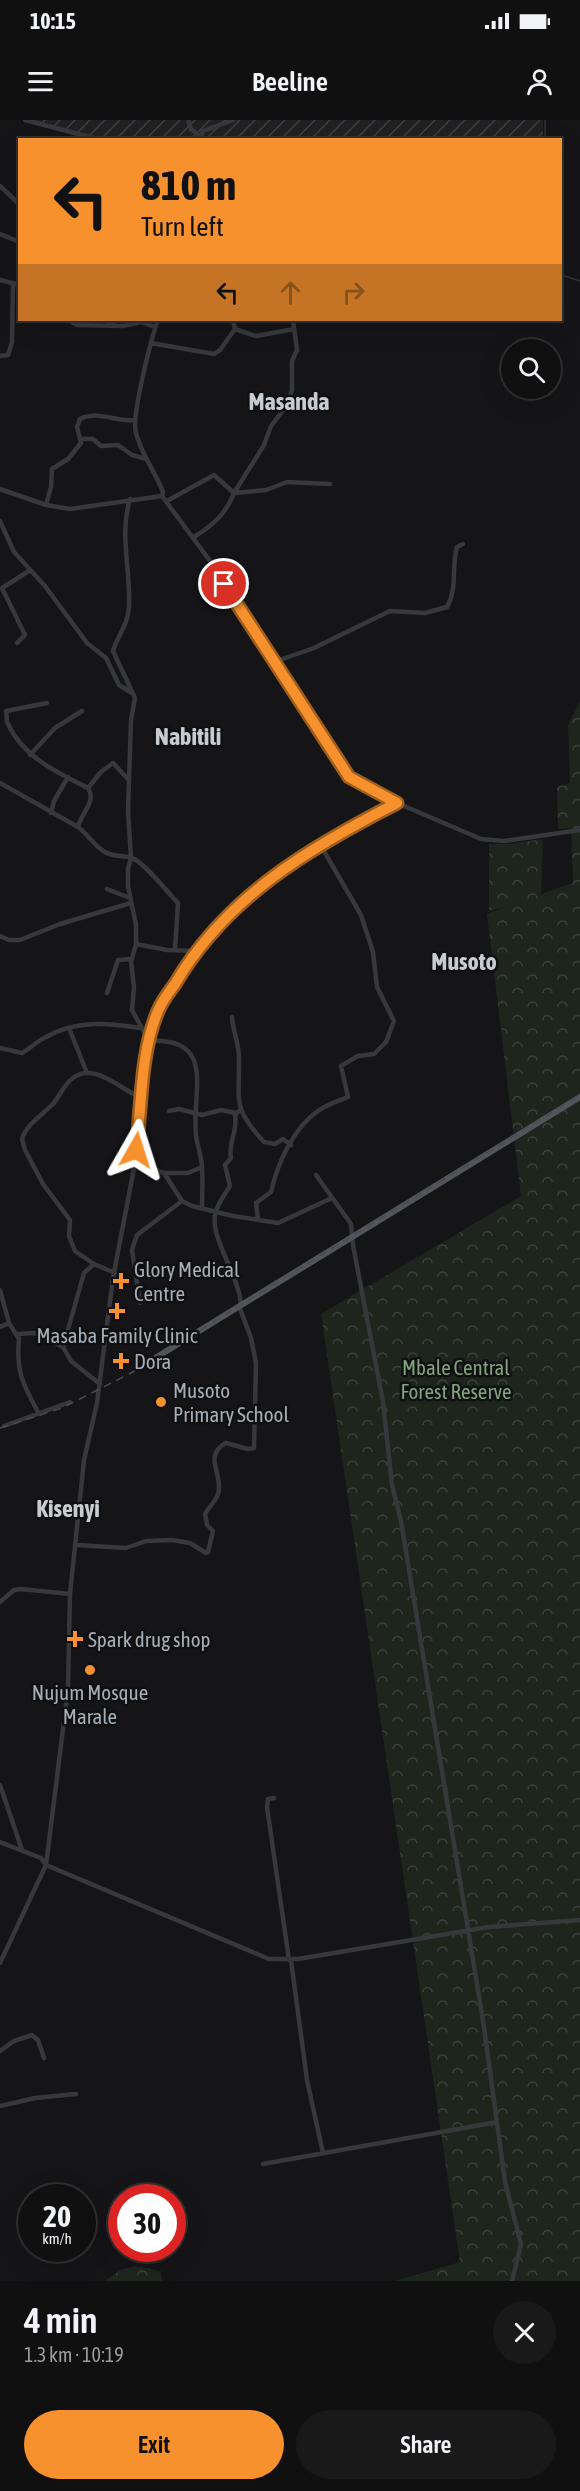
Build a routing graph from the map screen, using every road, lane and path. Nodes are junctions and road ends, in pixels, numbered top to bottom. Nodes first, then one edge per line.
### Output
1 (25, 120) edge
2 (188, 120) edge
3 (233, 120) edge
4 (89, 138) edge
5 (200, 138) edge
6 (0, 186) edge
7 (18, 203) edge
8 (0, 234) edge
9 (18, 241) edge
10 (0, 280) edge
11 (13, 285) junction
12 (18, 285) edge
13 (71, 321) edge
14 (114, 321) edge
15 (158, 321) edge
16 (232, 321) edge
17 (293, 321) edge
18 (108, 325) junction
19 (155, 327) junction
20 (235, 329) junction
21 (294, 329) junction
22 (151, 343) junction
23 (0, 356) edge
24 (134, 420) junction
25 (81, 439) junction
26 (147, 459) junction
27 (330, 484) dead end
28 (0, 489) edge
29 (234, 494) junction
30 (162, 496) junction
31 (130, 499) junction
32 (167, 501) junction
33 (46, 505) junction
34 (0, 521) edge
35 (194, 537) junction
36 (463, 544) dead end
37 (29, 571) junction
38 (17, 643) dead end
39 (274, 662) junction
40 (134, 695) junction
41 (47, 703) dead end
42 (82, 711) dead end
43 (30, 754) junction
44 (68, 777) junction
45 (129, 779) junction
46 (0, 783) edge
47 (88, 788) junction
48 (397, 803) junction
49 (51, 813) junction
50 (78, 827) junction
51 (580, 830) edge
52 (321, 846) junction
53 (131, 858) junction
54 (106, 889) dead end
55 (131, 901) junction
56 (0, 936) edge
57 (136, 945) junction
58 (175, 949) junction
59 (196, 951) junction
60 (132, 959) junction
61 (106, 993) dead end
62 (232, 1017) dead end
63 (69, 1028) junction
64 (140, 1028) junction
65 (149, 1041) junction
66 (0, 1048) edge
67 (87, 1073) junction
68 (580, 1097) edge
69 (142, 1098) junction
70 (169, 1111) dead end
71 (238, 1112) junction
72 (196, 1114) junction
73 (291, 1145) junction
74 (135, 1162) junction
75 (202, 1167) junction
76 (164, 1173) junction
77 (316, 1175) dead end
78 (332, 1198) junction
79 (182, 1201) junction
80 (202, 1208) junction
81 (216, 1212) junction
82 (258, 1220) junction
83 (352, 1236) junction
84 (93, 1264) junction
85 (115, 1272) junction
86 (0, 1290) edge
87 (2, 1302) edge
88 (140, 1303) dead end
89 (240, 1306) junction
90 (9, 1323) junction
91 (0, 1327) edge
92 (18, 1334) junction
93 (63, 1347) junction
94 (152, 1360) dead end
95 (100, 1385) junction
96 (70, 1402) dead end
97 (39, 1414) junction
98 (4, 1426) dead end
99 (77, 1545) junction
100 (70, 1594) junction
101 (0, 1602) edge
102 (0, 1785) edge
103 (274, 1798) dead end
104 (0, 1842) edge
105 (22, 1850) junction
106 (46, 1865) junction
107 (580, 1920) edge
108 (468, 1930) junction
109 (290, 1960) junction
110 (0, 1963) edge
111 (0, 2050) edge
112 (44, 2058) dead end
113 (76, 2094) dead end
114 (0, 2106) edge
115 (497, 2122) junction
116 (323, 2153) junction
117 (263, 2164) dead end
118 (512, 2281) edge

1 - 4 street
2 - 5 street
3 - 5 street
6 - 7 street
8 - 9 street
10 - 11 street
11 - 12 street
11 - 23 street
13 - 18 street
14 - 18 street
15 - 19 street
16 - 20 street
17 - 21 street
18 - 19 street
19 - 22 street
20 - 21 street
20 - 22 street
21 - 29 street
22 - 24 street
24 - 25 street
24 - 26 street
25 - 26 street
25 - 33 street
26 - 30 street
27 - 29 street
28 - 33 street
29 - 32 street
29 - 35 street
30 - 31 street
30 - 32 street
31 - 33 street
31 - 40 street
32 - 35 street
34 - 37 street
35 - 39 street
36 - 39 street
37 - 38 street
37 - 40 street
39 - 48 street
40 - 45 street
41 - 43 street
42 - 43 street
43 - 44 street
44 - 47 street
44 - 49 street
45 - 47 street
45 - 53 street
46 - 49 street
47 - 50 street
48 - 51 street
48 - 52 street
49 - 50 street
50 - 53 street
52 - 59 street
52 - 73 street
53 - 55 street
53 - 58 street
54 - 55 street
55 - 56 street
55 - 57 street
57 - 58 street
57 - 60 street
58 - 59 street
59 - 65 street
60 - 61 street
60 - 64 street
62 - 71 street
63 - 64 street
63 - 66 street
63 - 67 street
64 - 65 street
65 - 69 street
65 - 72 street
67 - 69 street
67 - 84 street
68 - 83 main road
69 - 74 street
70 - 72 street
71 - 72 street
71 - 73 street
71 - 81 street
72 - 75 street
73 - 82 street
74 - 76 street
74 - 85 street
75 - 76 street
75 - 80 street
76 - 79 street
77 - 78 street
78 - 82 street
78 - 83 street
79 - 80 street
79 - 88 street
80 - 81 street
81 - 82 street
81 - 89 street
83 - 89 main road
83 - 108 street
84 - 85 street
84 - 93 street
85 - 95 street
86 - 87 street
87 - 90 street
89 - 94 main road
89 - 99 street
90 - 91 street
90 - 92 street
92 - 93 street
92 - 97 street
93 - 95 street
95 - 99 street
96 - 97 street
97 - 98 street
99 - 100 street
100 - 101 street
100 - 106 street
102 - 105 street
103 - 109 street
104 - 105 street
105 - 106 street
106 - 109 street
106 - 110 street
107 - 108 street
108 - 109 street
108 - 115 street
109 - 116 street
111 - 112 street
113 - 114 street
115 - 116 street
115 - 118 street
116 - 117 street

